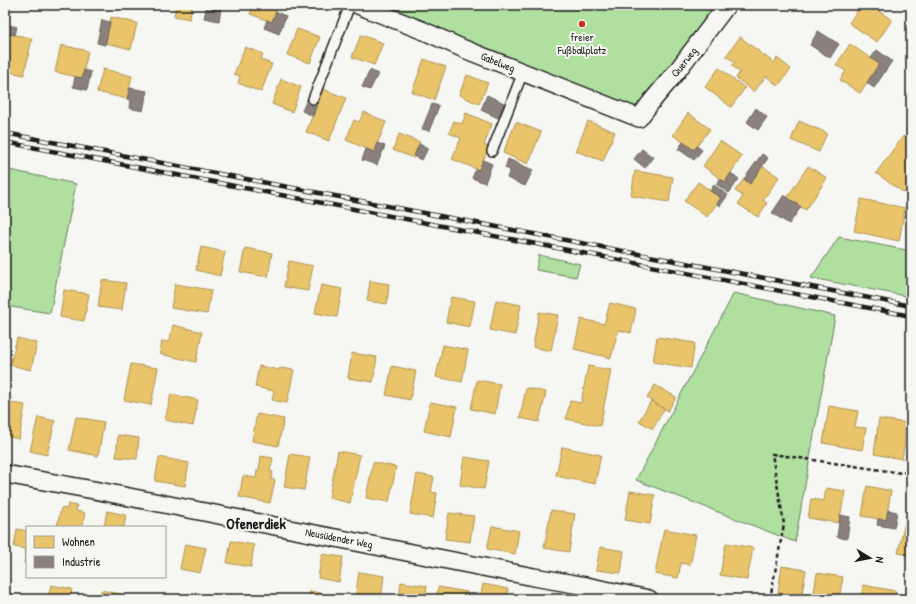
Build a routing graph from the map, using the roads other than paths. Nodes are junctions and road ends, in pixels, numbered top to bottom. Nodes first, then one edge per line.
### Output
1 (350, 5) edge
2 (358, 5) edge
3 (727, 5) edge
4 (523, 72) junction
5 (313, 99) dead end
6 (639, 118) joint
7 (492, 150) dead end
8 (5, 474) edge
9 (649, 599) edge

1 - 5 lane
2 - 4 street, Gabelweg
3 - 6 street, Querweg
4 - 6 street, Gabelweg
4 - 7 lane
8 - 9 street, Neusüdender Weg

